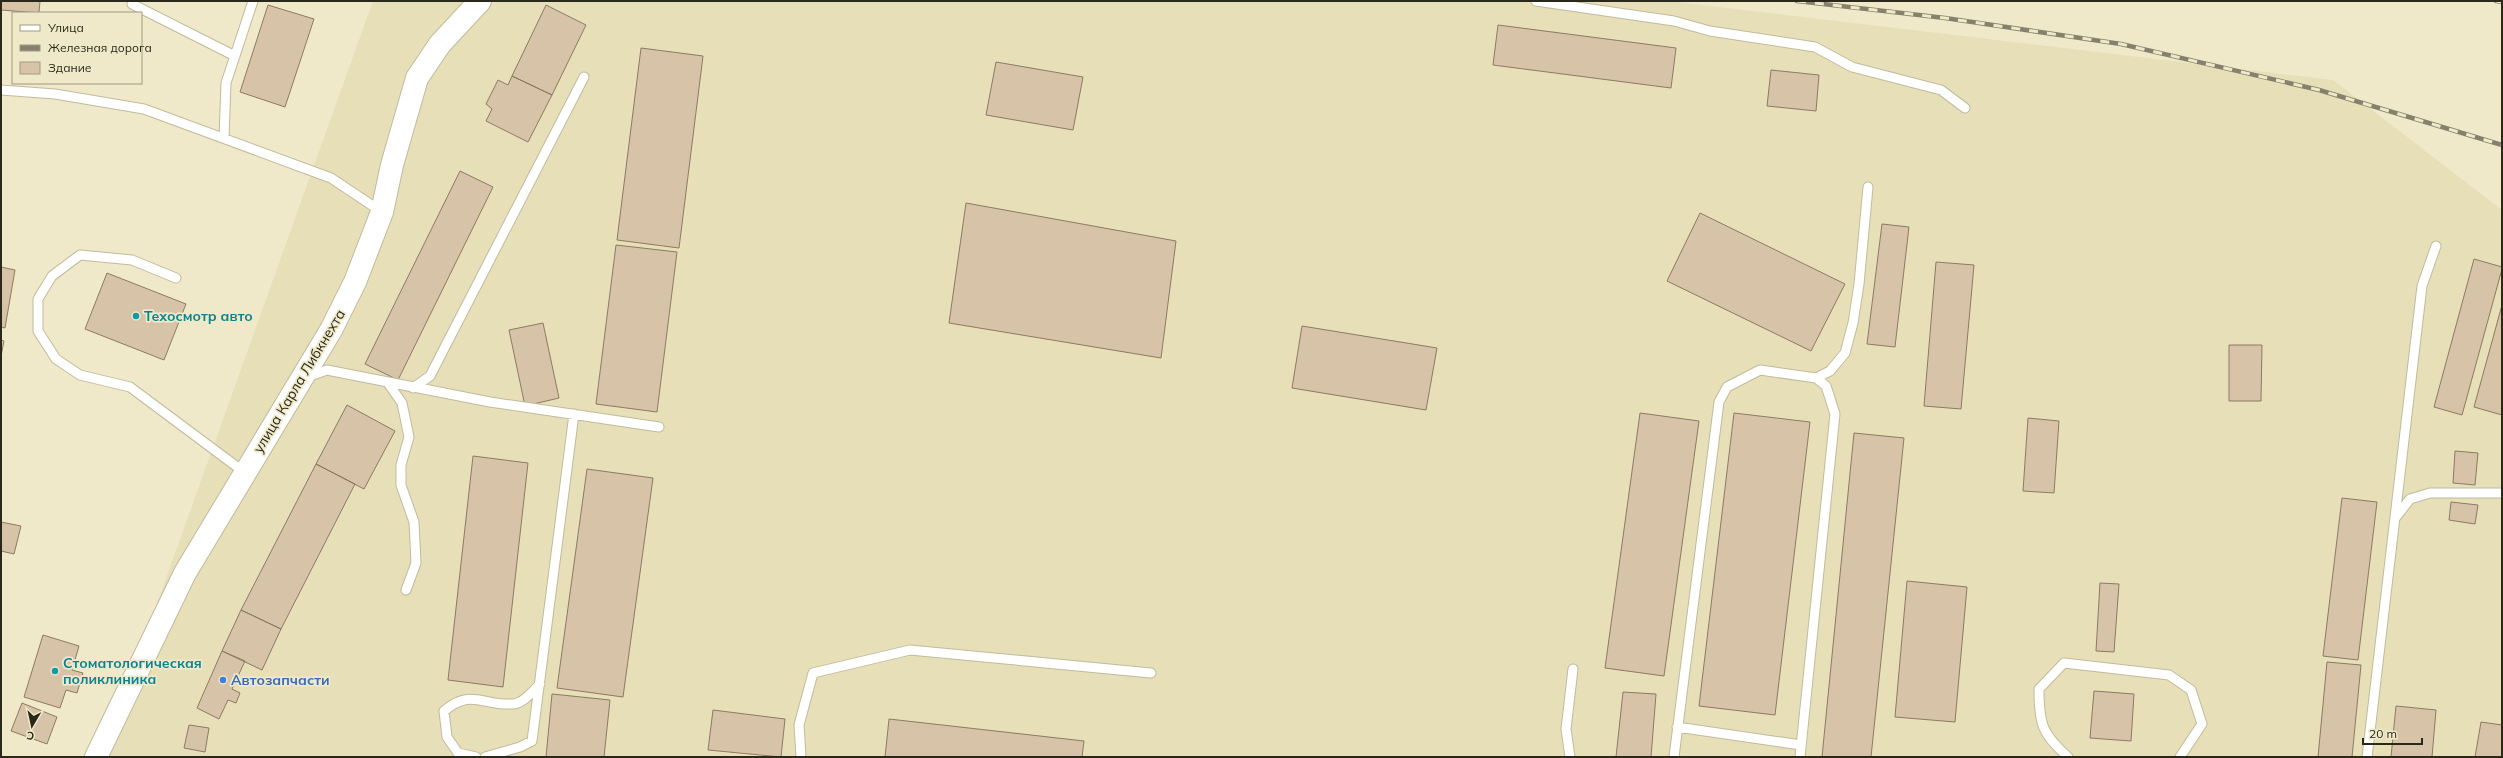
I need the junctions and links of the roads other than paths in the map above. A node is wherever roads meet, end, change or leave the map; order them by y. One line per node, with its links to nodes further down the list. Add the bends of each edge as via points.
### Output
1 (253, 1): 5 (lane)
2 (480, 1): 11 (main road, улица Карла Либкнехта, via 440,44 417,78 392,164)
3 (1536, 1): 8 (lane, via 1674,21 1710,31 1815,47 1852,67 1941,90)
4 (132, 4): 5 (lane)
5 (234, 56): 9 (lane, via 226,84)
6 (584, 77): 17 (lane, via 430,376)
7 (1, 90): 9 (lane, via 55,94 144,110)
8 (1965, 108)
9 (224, 138): 11 (lane, via 331,178)
10 (1868, 187): 15 (lane, via 1860,284 1845,353 1830,371)
11 (382, 212): 14 (main road, улица Карла Либкнехта, via 355,282 331,330)
12 (2436, 246): 22 (lane, via 2422,286)
13 (176, 278): 20 (lane, via 132,260 80,255 52,276 38,299 38,331 56,359 80,375 130,387)
14 (302, 378): 16 (lane, via 327,370); 20 (main road, улица Карла Либкнехта)
15 (1816, 378): 27 (lane, via 1760,370 1727,387 1719,402); 28 (lane, via 1826,386 1836,414)
16 (388, 383): 17 (lane); 23 (lane, via 402,403 408,437 401,465 401,485 414,522 416,563)
17 (413, 388): 18 (lane)
18 (574, 414): 19 (lane); 26 (lane)
19 (659, 427)
20 (244, 472): 29 (main road, улица Карла Либкнехта, via 185,573)
21 (2502, 493): 22 (lane, via 2430,493 2410,499)
22 (2395, 518): 38 (lane)
23 (406, 590)
24 (1573, 669): 33 (lane, via 1566,729)
25 (1151, 673): 32 (lane, via 910,650 858,662 813,673 800,726)
26 (540, 684): 30 (lane, via 528,697 514,704 472,698 455,702 444,711 447,737 458,753); 31 (lane, via 532,741)
27 (1678, 728): 28 (lane); 34 (lane)
28 (1801, 745): 35 (lane)
29 (96, 757)
30 (476, 757)
31 (485, 757)
32 (801, 757)
33 (1570, 757)
34 (1674, 757)
35 (1800, 757)
36 (2068, 757): 37 (lane, via 2046,735 2039,714 2039,689 2064,662 2170,675 2192,690 2202,724)
37 (2180, 757)
38 (2367, 757)

